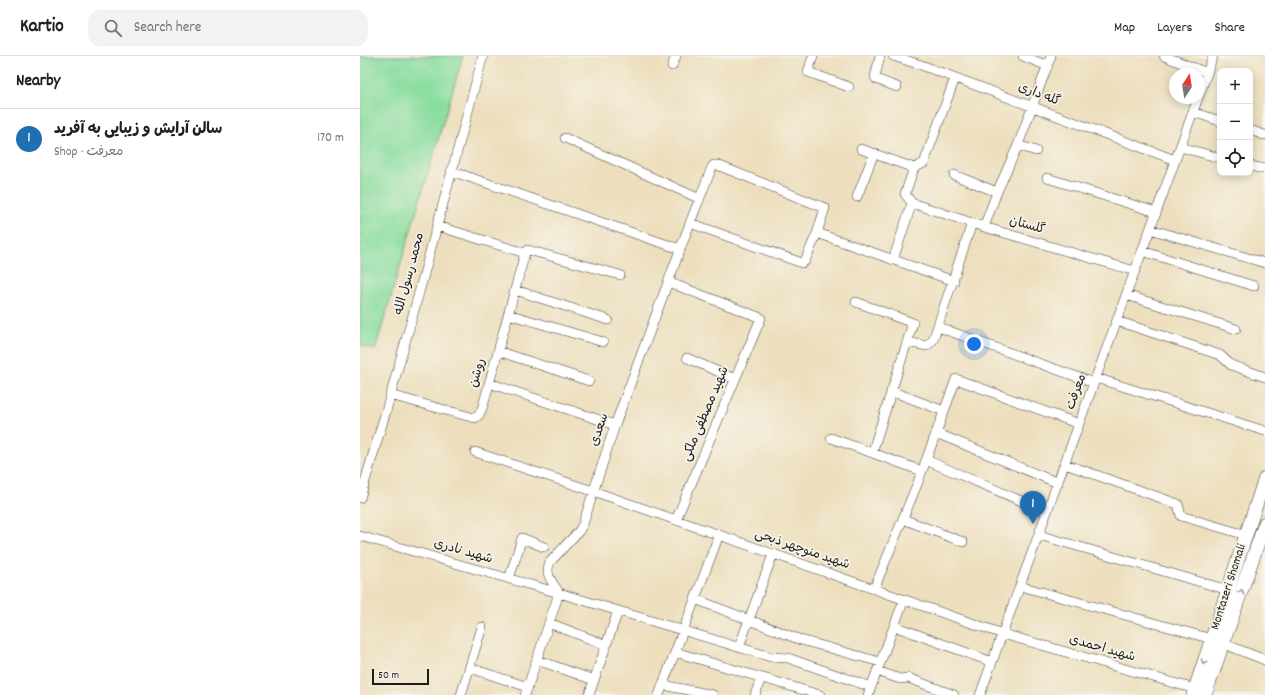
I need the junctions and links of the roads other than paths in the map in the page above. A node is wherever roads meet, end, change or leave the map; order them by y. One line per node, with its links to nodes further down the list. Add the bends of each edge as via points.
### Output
1 (483, 56): 34 (street, محمد رسول الله)
2 (676, 56): 10 (street)
3 (813, 56): 15 (street, via 808,72)
4 (880, 56): 16 (street, via 876,79)
5 (893, 56): 13 (street, گله داری)
6 (1023, 56): 11 (street)
7 (1051, 56): 11 (street)
8 (1164, 56): 12 (street)
9 (1214, 56): 12 (street, معرفت)
10 (672, 66)
11 (1048, 66): 18 (street)
12 (1207, 73): 14 (street, معرفت)
13 (955, 78): 18 (street, گله داری); 32 (street, via 924,163)
14 (1205, 79)
15 (849, 87)
16 (897, 87)
17 (1196, 104): 19 (street, معرفت)
18 (1032, 107): 24 (street); 30 (street, گله داری)
19 (1193, 112): 20 (street); 25 (street, معرفت)
20 (1217, 120)
21 (1253, 131): 22 (street)
22 (1264, 134)
23 (565, 138): 39 (street)
24 (1018, 145): 27 (street); 37 (street)
25 (1180, 147): 29 (street); 30 (street, معرفت)
26 (861, 149): 28 (street)
27 (1036, 151)
28 (874, 153): 32 (street); 38 (street)
29 (1217, 157)
30 (1175, 160): 41 (street, معرفت)
31 (1253, 167): 33 (street)
32 (914, 168): 40 (street, via 905,194)
33 (1265, 169)
34 (451, 172): 44 (street, محمد رسول الله); 48 (street)
35 (954, 175): 37 (street)
36 (1047, 178): 41 (street)
37 (997, 192): 45 (street)
38 (857, 196)
39 (700, 199): 42 (street, سعدی); 47 (street, سعدی, via 714,165 717,165 823,206 825,210)
40 (912, 203): 43 (street, گلستان); 51 (street)
41 (1156, 212): 46 (street, معرفت)
42 (690, 223): 47 (street, via 802,263); 48 (street, سعدی)
43 (972, 223): 45 (street, گلستان); 55 (street)
44 (437, 226): 50 (street); 76 (street, محمد رسول الله)
45 (984, 227): 53 (street, گلستان)
46 (1150, 229): 49 (street, معرفت); 52 (street)
47 (817, 233): 51 (street)
48 (680, 249): 56 (street, سعدی)
49 (1142, 251): 53 (street, معرفت); 57 (street)
50 (527, 252): 54 (street); 58 (street, روشن)
51 (893, 260): 55 (street)
52 (1265, 263)
53 (1135, 271): 59 (street, معرفت)
54 (620, 275)
55 (954, 281): 64 (street)
56 (668, 282): 71 (street, شهید مصطفی ملکی, via 761,318); 79 (street, سعدی)
57 (1254, 286)
58 (515, 290): 61 (street, روشن); 62 (street)
59 (1126, 295): 63 (street, معرفت); 65 (street)
60 (856, 302): 67 (street, via 913,323)
61 (508, 314): 66 (street); 68 (street, روشن)
62 (608, 320)
63 (1117, 321): 70 (street, via 1220,355 1231,365); 72 (street, معرفت)
64 (938, 327): 67 (street, via 933,340 926,346); 72 (street)
65 (1236, 329)
66 (603, 342)
67 (907, 342): 75 (street)
68 (498, 352): 73 (street); 74 (street, روشن)
69 (687, 358): 71 (street)
70 (1265, 377)
71 (735, 380): 94 (street, شهید مصطفی ملکی)
72 (1095, 380): 78 (street, معرفت); 80 (street)
73 (589, 381)
74 (489, 383): 76 (street, روشن, via 483,406 475,418); 79 (street)
75 (891, 391): 77 (street); 84 (street)
76 (390, 395): 91 (street, محمد رسول الله)
77 (944, 412): 78 (street, via 956,379); 81 (street)
78 (1079, 424): 86 (street, معرفت)
79 (615, 425): 90 (street, سعدی)
80 (1265, 431)
81 (936, 433): 85 (street); 89 (street)
82 (831, 438): 84 (street)
83 (475, 452): 90 (street, شهید منوچهر ذبحی)
84 (872, 453): 87 (street)
85 (926, 460): 87 (street); 92 (street)
86 (1065, 464): 89 (street, معرفت); 98 (street, via 1178,504 1182,516)
87 (922, 471): 93 (street)
88 (1265, 478): 98 (main road, Montazeri Shomali)
89 (1058, 483): 92 (street, معرفت)
90 (593, 491): 94 (street, شهید منوچهر ذبحی); 107 (street, سعدی, via 579,531 547,568)
91 (360, 498)
92 (1047, 512): 97 (street, معرفت)
93 (903, 519): 100 (street); 105 (street)
94 (676, 520): 96 (street, شهید منوچهر ذبحی)
95 (1265, 523): 117 (main road, Montazeri Shomali, one-way to 95)
96 (719, 535): 102 (street, شهید منوچهر ذبحی); 108 (street)
97 (1039, 535): 104 (street, معرفت); 106 (street)
98 (1246, 535): 106 (main road, Montazeri Shomali)
99 (360, 536): 103 (street, شهید نادری)
100 (963, 542)
101 (544, 547): 103 (street, via 522,538)
102 (773, 554): 105 (street, شهید منوچهر ذبحی); 111 (street)
103 (509, 579): 107 (street, شهید نادری)
104 (1020, 586): 116 (street, معرفت); 117 (street)
105 (874, 589): 109 (street, شهید منوچهر ذبحی)
106 (1228, 590): 117 (main road, Montazeri Shomali)
107 (559, 593): 110 (street, شهید نادری); 112 (street)
108 (695, 599): 111 (street); 115 (street)
109 (904, 600): 113 (street); 116 (street, شهید منوچهر ذبحی)
110 (618, 611): 115 (street, شهید نادری); 118 (street)
111 (748, 620): 119 (street); 124 (street)
112 (550, 623): 118 (street); 121 (street)
113 (894, 626): 123 (street); 124 (street)
114 (482, 627): 125 (street)
115 (684, 630): 119 (street, شهید نادری); 120 (street)
116 (1003, 634): 123 (street, معرفت); 131 (street, شهید احمدی)
117 (1217, 641): 122 (street); 131 (main road, Montazeri Shomali)
118 (606, 645): 127 (street)
119 (739, 647): 130 (street, شهید نادری, via 772,657 788,658)
120 (675, 652): 126 (street); 128 (street)
121 (537, 660): 127 (street); 129 (street)
122 (1265, 660)
123 (992, 662): 139 (street, معرفت)
124 (879, 666): 130 (street); 138 (street, via 900,679 908,678)
125 (470, 668): 129 (street); 132 (street)
126 (761, 678): 136 (street); 137 (street)
127 (594, 680): 133 (street)
128 (663, 685): 134 (street); 135 (street)
129 (527, 691)
130 (870, 691)
131 (1198, 693)
132 (461, 695)
133 (589, 695)
134 (659, 695)
135 (713, 695)
136 (755, 695)
137 (820, 695)
138 (954, 695)
139 (980, 695)

